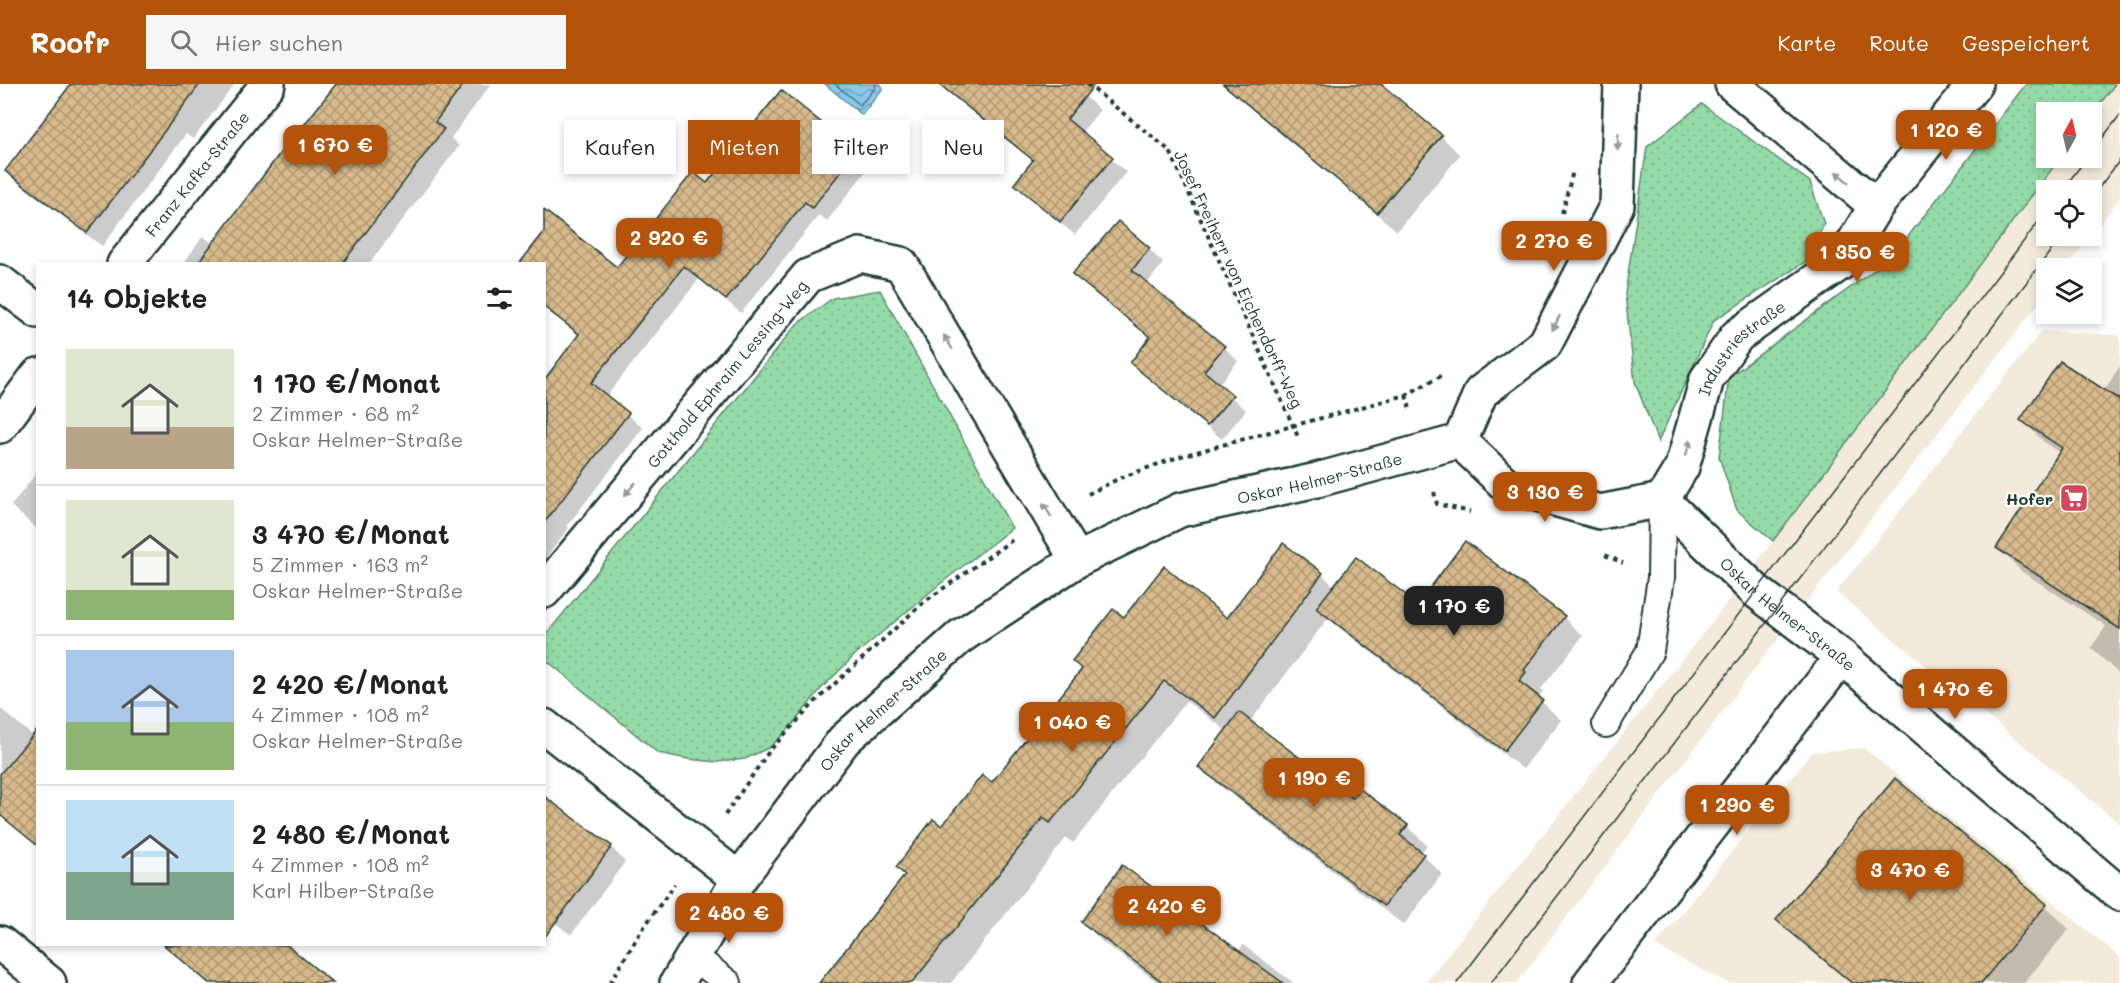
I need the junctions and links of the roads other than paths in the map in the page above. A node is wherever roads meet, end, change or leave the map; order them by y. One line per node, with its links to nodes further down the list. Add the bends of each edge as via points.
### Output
1 (268, 84): 6 (street, Franz Kafka-Straße)
2 (1621, 84): 11 (street, one-way to 11, via 1617,205 1545,344 1481,392)
3 (1732, 84): 5 (street, one-way to 3)
4 (1975, 84): 5 (street, Industriestraße)
5 (1876, 206): 12 (street, Industriestraße, one-way to 5, via 1683,467 1707,379 1737,336 1842,262)
6 (126, 262)
7 (0, 282): 8 (street)
8 (36, 309)
9 (36, 378): 10 (street)
10 (0, 426)
11 (1460, 441): 12 (street, via 1506,486 1600,512); 13 (street, Oskar Helmer-Straße, via 1317,480 1180,510)
12 (1662, 500): 15 (street, Oskar Helmer-Straße, via 1756,591); 16 (lane, via 1661,578 1650,651)
13 (1077, 560): 14 (street, Gotthold Ephraim Lessing-Weg, one-way to 14, via 901,264 860,255 808,276); 18 (street, Oskar Helmer-Straße, via 961,636 844,740)
14 (546, 589)
15 (1842, 657): 19 (street, Oskar Helmer-Straße); 25 (street)
16 (1606, 724)
17 (546, 728): 18 (street)
18 (739, 879): 21 (street, Oskar Helmer-Straße)
19 (2120, 894)
20 (0, 943): 22 (street)
21 (692, 955): 23 (street, Oskar Helmer-Straße); 24 (lane)
22 (49, 983)
23 (676, 983)
24 (728, 983)
25 (1590, 983)

